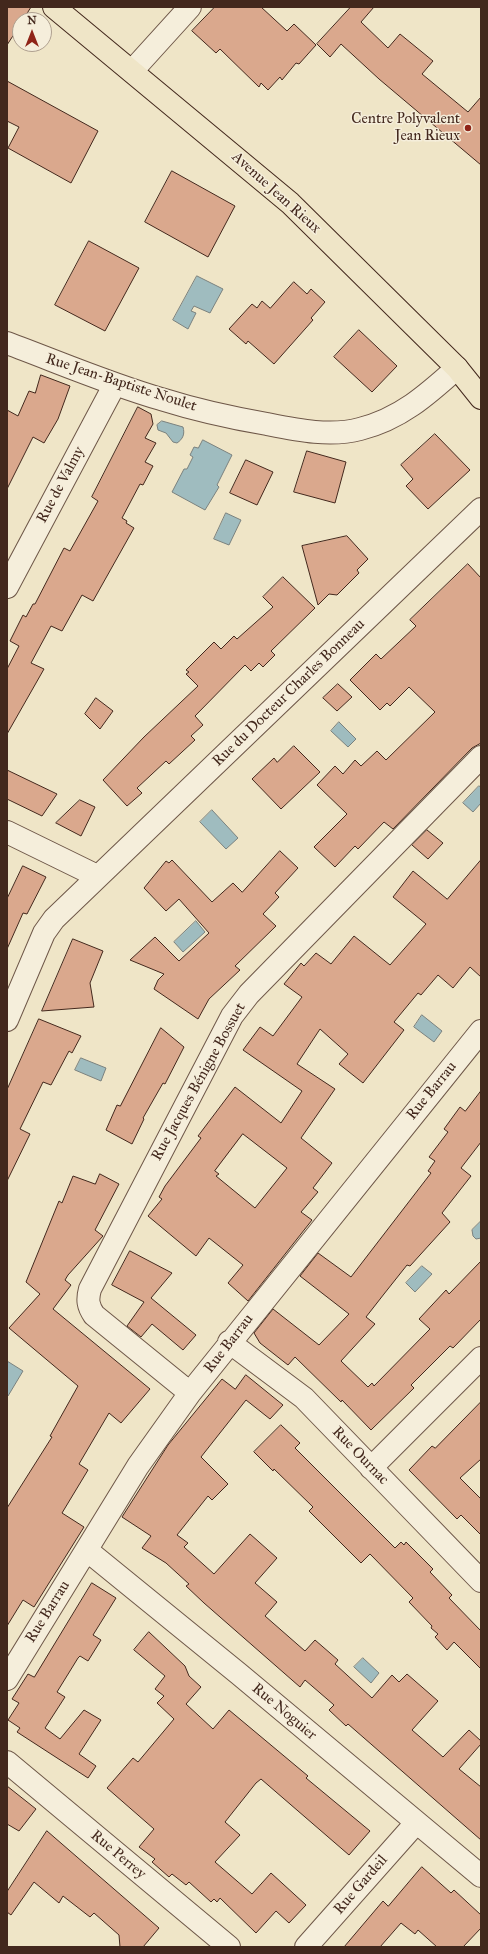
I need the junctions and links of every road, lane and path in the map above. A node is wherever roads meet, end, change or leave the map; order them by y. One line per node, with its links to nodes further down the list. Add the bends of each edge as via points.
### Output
1 (54, 7): 3 (main road, Avenue Jean Rieux)
2 (190, 7): 3 (street)
3 (132, 71): 5 (main road, Avenue Jean Rieux, via 290,203)
4 (7, 344): 6 (street, Rue Jean-Baptiste Noulet)
5 (456, 368): 6 (street, Rue Jean-Baptiste Noulet, via 415,405 381,422 342,432 292,429 236,418); 7 (main road, Avenue Jean Rieux)
6 (115, 384): 9 (street, Rue de Valmy)
7 (481, 398)
8 (481, 509): 12 (street, Rue du Docteur Charles Bonneau)
9 (7, 587)
10 (481, 757): 17 (street, Rue Jacques Bénigne Bossuet, via 249,994 232,1016 90,1289 87,1299 94,1315)
11 (7, 832): 12 (street)
12 (97, 876): 13 (street, Rue du Docteur Charles Bonneau, via 54,919 44,933)
13 (7, 1020)
14 (481, 1031): 15 (street, Rue Barrau)
15 (229, 1342): 17 (street, Rue Barrau); 18 (street, Rue Ournac, via 304,1398)
16 (481, 1358): 18 (street)
17 (190, 1393): 19 (street, Rue Barrau, via 138,1466)
18 (370, 1468): 20 (street, Rue Ournac)
19 (86, 1551): 21 (street, Rue Barrau); 23 (street, Rue Noguier, via 239,1674)
20 (481, 1581)
21 (7, 1679)
22 (7, 1762): 25 (street, Rue Perrey)
23 (416, 1823): 24 (street, Rue Noguier); 26 (street, Rue Gardeil)
24 (481, 1876)
25 (228, 1947)
26 (306, 1947)

